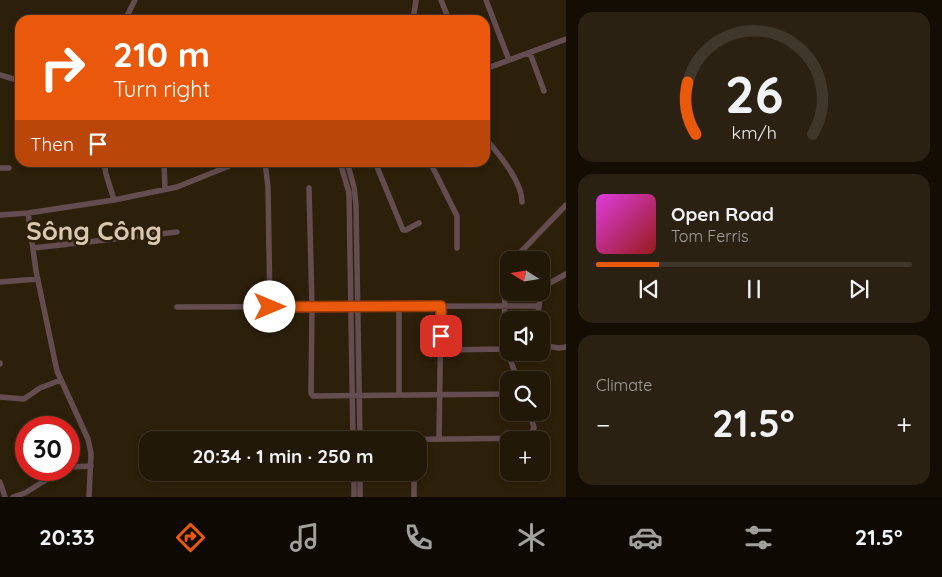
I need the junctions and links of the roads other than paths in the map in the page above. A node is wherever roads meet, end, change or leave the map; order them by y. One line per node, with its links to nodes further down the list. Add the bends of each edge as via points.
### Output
1 (135, 0): 5 (street)
2 (416, 0): 6 (street)
3 (441, 0): 7 (street)
4 (486, 0): 10 (street)
5 (128, 15)
6 (414, 15)
7 (447, 15)
8 (566, 39): 9 (street)
9 (530, 53): 10 (street); 14 (street)
10 (510, 60): 11 (street)
11 (490, 66)
12 (0, 75): 13 (street)
13 (15, 80)
14 (544, 91)
15 (490, 145): 29 (street, via 521,192)
16 (105, 167): 28 (street)
17 (164, 167): 27 (street)
18 (227, 167): 27 (street)
19 (266, 167): 49 (street)
20 (341, 167): 38 (street, via 349,193)
21 (347, 167): 38 (street, via 355,194)
22 (377, 167): 33 (street, via 403,230)
23 (432, 167): 36 (street, via 457,216)
24 (0, 168): 25 (street)
25 (9, 168)
26 (309, 188): 50 (street)
27 (165, 190): 28 (street)
28 (114, 200): 31 (street)
29 (522, 202)
30 (566, 205): 37 (street)
31 (28, 213): 32 (street); 35 (street)
32 (0, 215)
33 (419, 223)
34 (177, 232): 35 (street)
35 (33, 248): 40 (street)
36 (457, 248)
37 (522, 251)
38 (354, 267): 51 (street)
39 (566, 274): 42 (street)
40 (38, 279): 41 (street); 59 (street)
41 (0, 282)
42 (550, 283)
43 (505, 301): 46 (street)
44 (540, 301): 47 (street)
45 (441, 306): 46 (street); 52 (street); 58 (street)
46 (505, 306): 47 (street); 53 (street)
47 (539, 306): 54 (street)
48 (177, 307): 49 (street)
49 (270, 307): 50 (street)
50 (312, 307): 51 (street); 63 (street, via 311,393 316,397)
51 (355, 307): 52 (street); 63 (street)
52 (399, 307): 62 (street)
53 (505, 311)
54 (538, 311)
55 (550, 346): 56 (street)
56 (566, 347)
57 (500, 349): 58 (street)
58 (440, 350): 60 (street)
59 (61, 380): 64 (street, via 40,388 24,400); 71 (street, via 88,439)
60 (440, 394): 61 (street); 62 (street); 68 (street)
61 (500, 394)
62 (399, 395): 63 (street)
63 (356, 396): 66 (street); 67 (street)
64 (0, 397)
65 (532, 421): 68 (street, via 534,428 526,438)
66 (354, 431)
67 (359, 431)
68 (440, 439): 69 (street)
69 (427, 440)
70 (80, 466): 71 (street)
71 (91, 466): 79 (street)
72 (44, 481): 78 (street)
73 (354, 481): 80 (street)
74 (360, 481): 81 (street)
75 (414, 481): 82 (street)
76 (0, 482): 77 (street)
77 (5, 497)
78 (13, 497)
79 (89, 497)
80 (354, 497)
81 (360, 497)
82 (414, 497)

